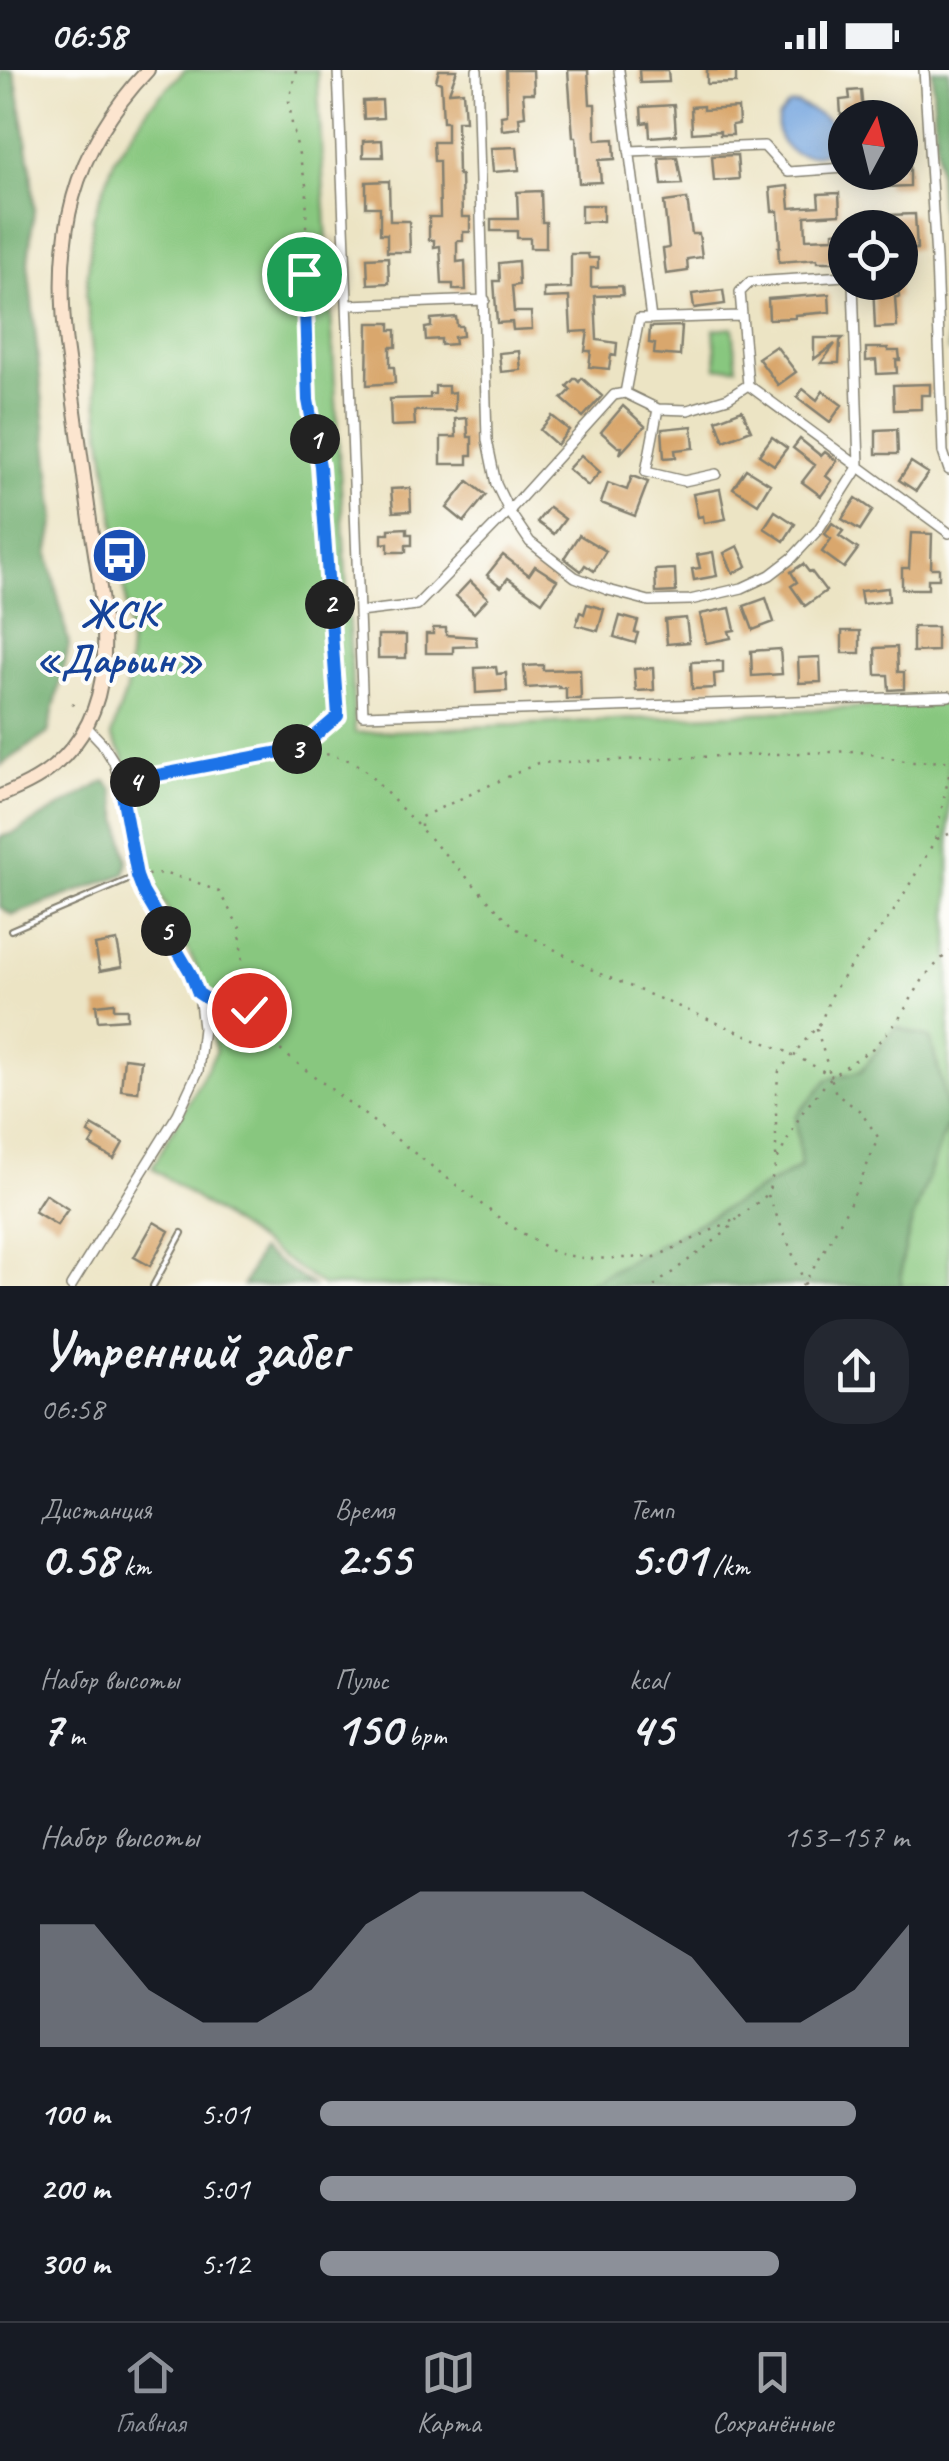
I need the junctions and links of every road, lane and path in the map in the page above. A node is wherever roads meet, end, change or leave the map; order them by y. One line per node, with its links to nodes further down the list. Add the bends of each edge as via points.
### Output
1 (148, 70): 27 (street, via 91,150 64,236 62,315 105,646 104,674)
2 (296, 70): 28 (path, via 289,101 308,189 308,400 320,466 338,716)
3 (338, 70): 12 (street)
4 (477, 70): 10 (street)
5 (619, 70): 7 (street)
6 (924, 70): 19 (street)
7 (629, 151): 8 (street, via 764,146 788,172); 14 (street)
8 (828, 169)
9 (828, 277): 13 (street, via 750,282 740,292)
10 (485, 300): 12 (street); 21 (street, via 487,440)
11 (854, 300): 18 (street)
12 (349, 305): 23 (street)
13 (740, 316): 14 (street); 15 (street)
14 (651, 319): 16 (street, via 639,319)
15 (748, 384): 17 (street, via 688,410); 18 (street)
16 (625, 393): 17 (street); 21 (street, via 614,395)
17 (658, 409): 20 (street, via 646,472 684,481)
18 (859, 466): 21 (street, via 792,558 742,588 690,600 649,601 575,577 530,542); 22 (street)
19 (949, 470)
20 (716, 474)
21 (509, 511): 23 (street, via 417,605)
22 (949, 533)
23 (359, 612): 24 (street, via 364,715)
24 (949, 696)
25 (72, 704): 26 (path)
26 (79, 708)
27 (86, 726): 31 (street, via 114,762); 32 (street, via 54,766)
28 (301, 748): 31 (path, via 147,777); 33 (path, via 363,768)
29 (949, 761): 33 (path, via 910,762 856,751 538,762 421,817)
30 (949, 775): 35 (path)
31 (121, 789): 36 (street)
32 (0, 796)
33 (420, 828): 42 (path, via 515,928 598,973)
34 (949, 834): 35 (path)
35 (936, 840): 41 (path)
36 (137, 876): 37 (lane); 39 (street); 40 (path, via 160,873 219,892 240,928)
37 (11, 930)
38 (949, 951): 43 (path, via 873,1048)
39 (198, 993): 40 (path, via 216,1005); 49 (street, via 202,1050 190,1090)
40 (249, 1010): 46 (path, via 276,1047 506,1223 556,1253 655,1257)
41 (816, 1024): 42 (path); 43 (path)
42 (792, 1054): 43 (path); 44 (path, via 779,1071)
43 (832, 1076): 44 (path, via 801,1114); 48 (path, via 836,1094 878,1137)
44 (776, 1162): 45 (path)
45 (768, 1194): 46 (path); 48 (path)
46 (738, 1218): 51 (path)
47 (182, 1233): 50 (lane)
48 (804, 1285)
49 (71, 1286)
50 (153, 1286)
51 (654, 1286)

